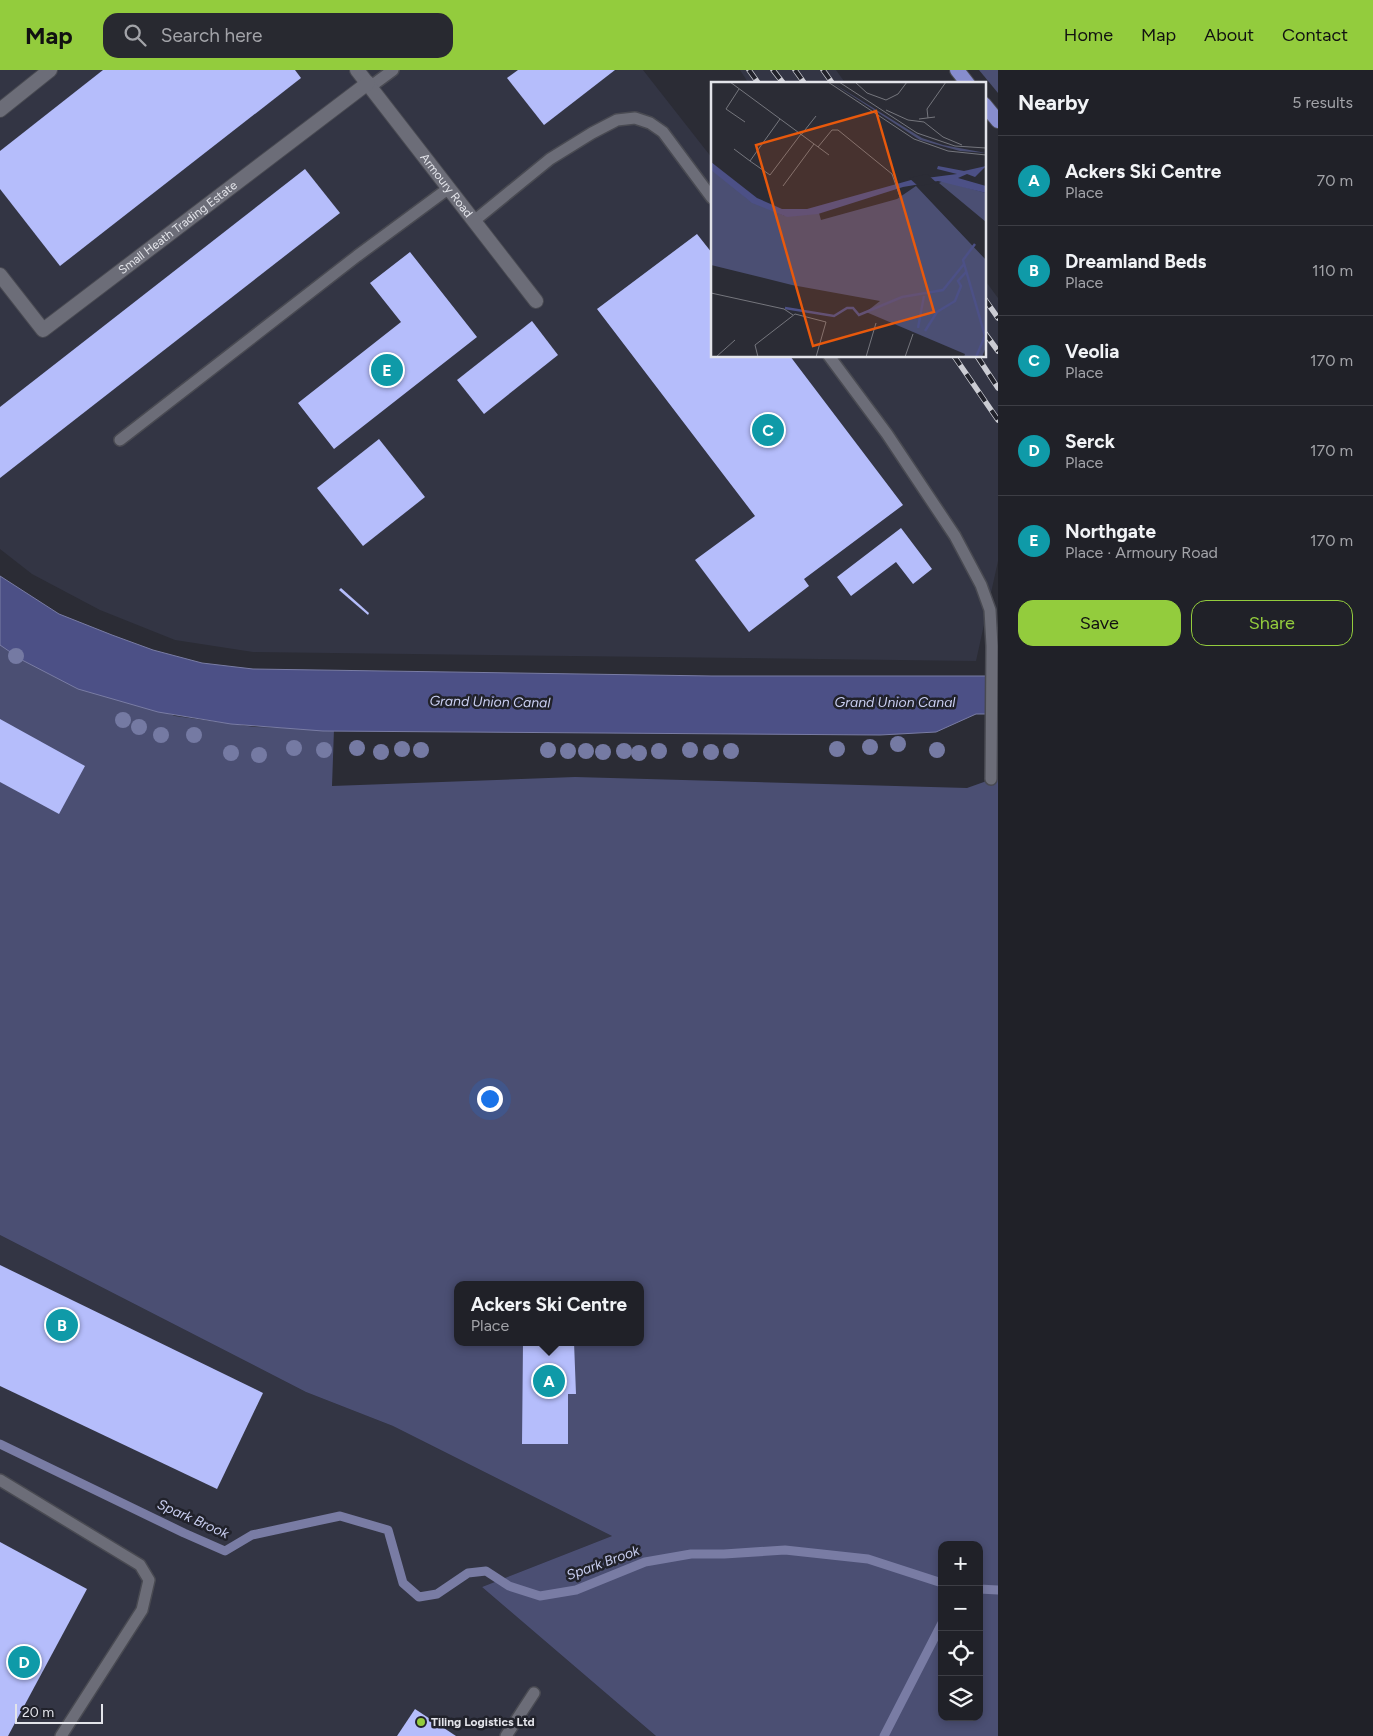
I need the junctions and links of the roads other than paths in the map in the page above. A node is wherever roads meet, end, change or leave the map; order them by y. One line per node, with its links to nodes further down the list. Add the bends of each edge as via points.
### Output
1 (50, 70): 8 (street)
2 (357, 70): 6 (street, Armoury Road)
3 (393, 70): 6 (lane)
4 (957, 70): 5 (highway)
5 (966, 82)
6 (369, 85): 10 (street, Armoury Road); 13 (street, Small Heath Trading Estate, via 44,330)
7 (986, 106): 9 (highway)
8 (0, 110)
9 (998, 121)
10 (449, 188): 12 (street, Armoury Road); 16 (lane)
11 (711, 197): 12 (lane, via 663,132 635,118 617,120 550,159)
12 (474, 221): 14 (street, Armoury Road)
13 (0, 275)
14 (536, 301)
15 (830, 358): 17 (lane, via 887,434 954,536 982,585)
16 (120, 440)
17 (994, 615): 18 (lane)
18 (991, 779)
19 (0, 1480): 21 (lane, via 140,1565 149,1580 142,1610)
20 (534, 1693): 22 (lane)
21 (61, 1736)
22 (506, 1736)

